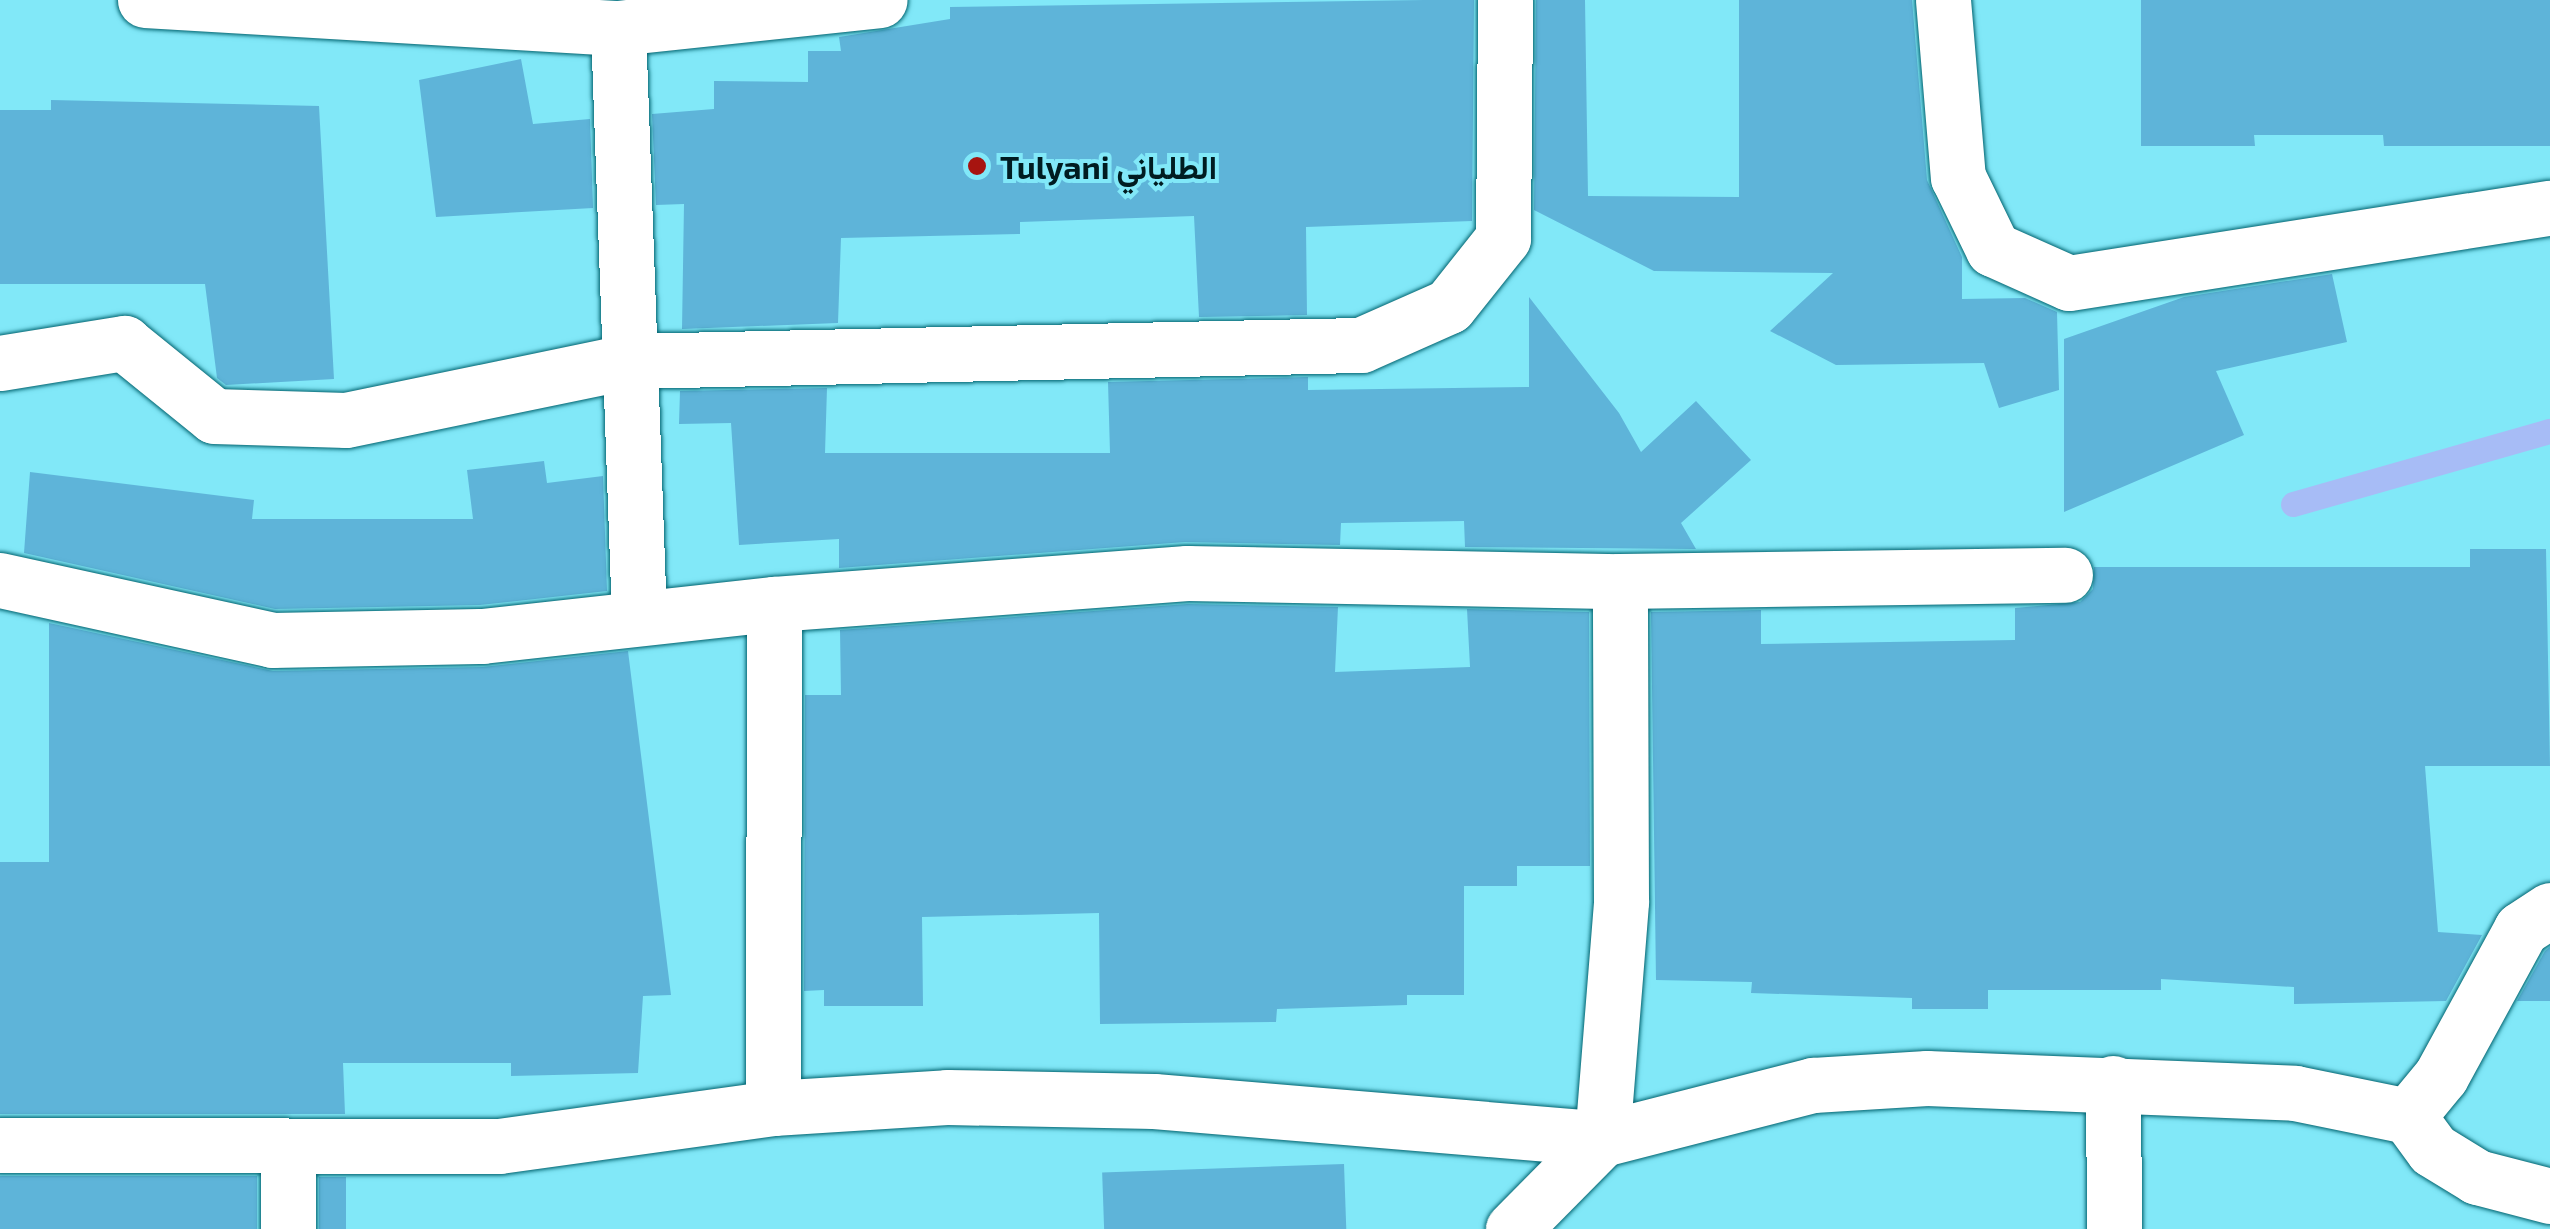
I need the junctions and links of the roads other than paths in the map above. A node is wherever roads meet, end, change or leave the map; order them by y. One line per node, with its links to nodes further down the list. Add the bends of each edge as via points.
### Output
1 (144, 0): 5 (street)
2 (880, 0): 5 (street)
3 (1505, 0): 7 (street, via 1504,238 1449,306 1362,345)
4 (1943, 0): 6 (street, via 1958,177 1994,249 2069,283)
5 (618, 28): 7 (street)
6 (2550, 208)
7 (630, 361): 8 (street, via 346,420 214,416 124,344); 13 (street)
8 (0, 363)
9 (2065, 575): 11 (street)
10 (0, 580): 13 (street, via 272,640 482,636)
11 (1620, 581): 12 (street, via 1187,572); 18 (street, via 1621,901)
12 (774, 604): 13 (street); 16 (street)
13 (639, 618)
14 (2550, 910): 17 (street, via 2521,930 2442,1076)
15 (2112, 1083): 17 (street, via 2295,1093); 18 (street, via 1927,1078 1814,1084); 24 (street)
16 (773, 1108): 18 (street, via 947,1097 1154,1101); 20 (street, via 499,1146)
17 (2408, 1116): 21 (street, via 2433,1150 2476,1176)
18 (1602, 1140): 23 (street)
19 (0, 1145): 20 (street)
20 (288, 1146): 22 (street)
21 (2550, 1196)
22 (288, 1229)
23 (1513, 1229)
24 (2114, 1229)

